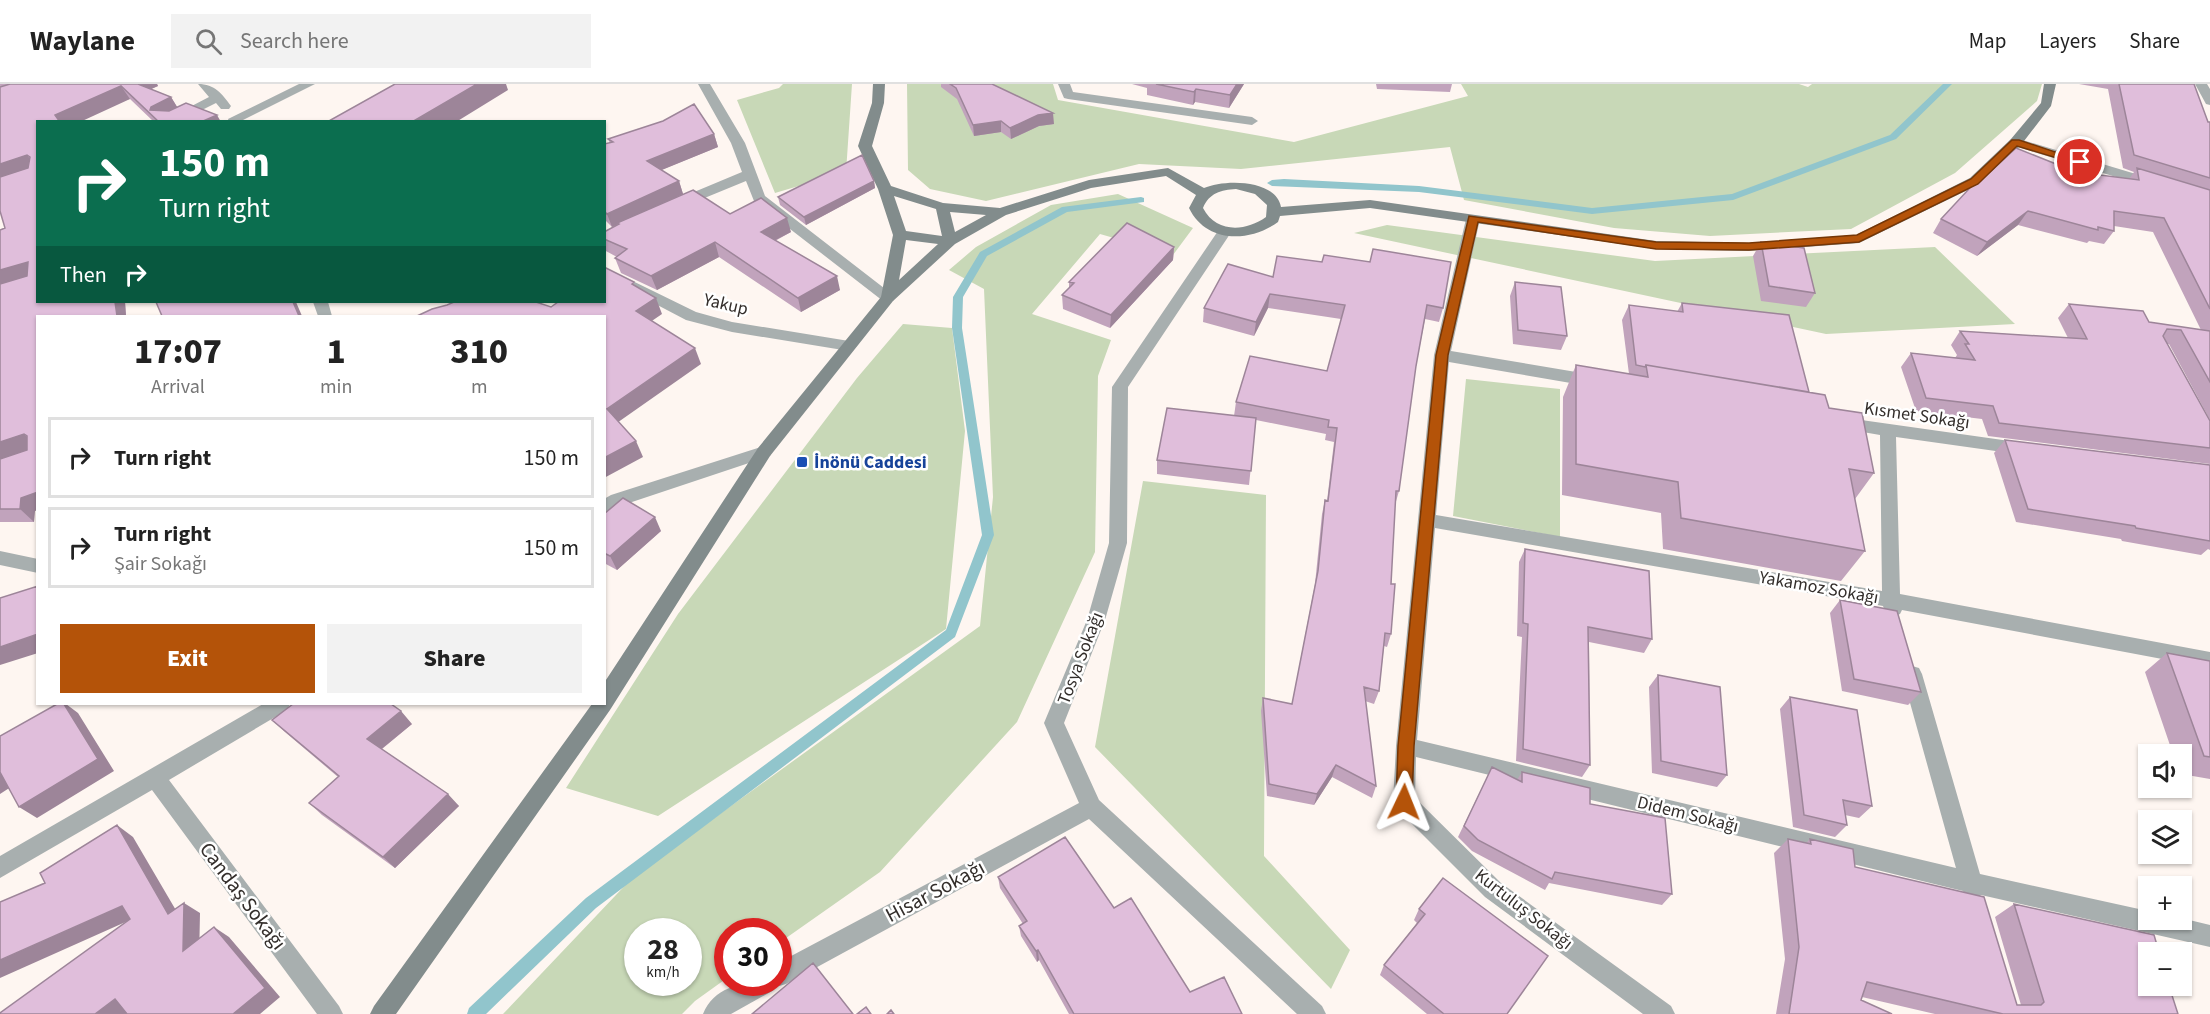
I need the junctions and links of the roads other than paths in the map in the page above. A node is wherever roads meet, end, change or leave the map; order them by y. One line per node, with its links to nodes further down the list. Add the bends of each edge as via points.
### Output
1 (204, 84): 8 (street)
2 (309, 84): 11 (street)
3 (705, 84): 14 (street, via 708,101 738,143)
4 (879, 84): 16 (street, via 878,103 865,146)
5 (1064, 84): 12 (street, via 1068,95)
6 (2050, 84): 13 (street, via 2047,103)
7 (2201, 84): 9 (street)
8 (219, 97): 10 (street); 11 (street)
9 (2210, 101)
10 (171, 120)
11 (236, 120)
12 (1252, 121)
13 (2016, 142): 15 (street); 22 (street, via 1975,182 1859,238 1749,247 1656,245)
14 (750, 174): 18 (street); 27 (street, via 759,198)
15 (2164, 187)
16 (885, 189): 19 (street); 24 (street)
17 (1204, 194): 20 (street, via 1168,172 1089,184); 21 (street, via 1224,186 1249,187 1268,197); 23 (street, via 1198,200 1198,215 1204,222)
18 (671, 207)
19 (942, 207): 20 (street); 25 (street)
20 (1001, 212): 25 (street)
21 (1275, 212): 22 (street, via 1370,204); 23 (street, via 1273,219 1259,229)
22 (1473, 219): 29 (street, Kurtuluş Sokağı)
23 (1226, 231): 48 (street, Tosya Sokağı, via 1120,387 1118,543 1096,620 1054,723)
24 (900, 235): 25 (street); 27 (street)
25 (950, 241): 27 (street)
26 (606, 272): 28 (street, Yakup, via 691,316 732,327)
27 (888, 298): 28 (street)
28 (849, 346): 34 (street)
29 (1442, 355): 30 (street); 36 (street, Kurtuluş Sokağı)
30 (1611, 384)
31 (1819, 420): 32 (street, Kısmet Sokağı)
32 (1888, 432): 33 (street, Kısmet Sokağı); 39 (street)
33 (2038, 450)
34 (764, 452): 35 (street); 43 (street)
35 (609, 504)
36 (1426, 520): 39 (street, Yakamoz Sokağı); 46 (street, Kurtuluş Sokağı)
37 (0, 558): 38 (street)
38 (36, 567)
39 (1891, 600): 40 (street); 42 (street, Yakamoz Sokağı)
40 (1897, 622)
41 (1906, 656): 50 (street)
42 (2210, 660)
43 (606, 699)
44 (278, 705): 47 (street)
45 (602, 705): 56 (street)
46 (1406, 746): 50 (street, Didem Sokağı); 59 (street, Kurtuluş Sokağı, via 1404,802 1493,890)
47 (155, 777): 49 (street); 55 (street, Candaş Sokağı)
48 (1091, 807): 53 (street, Hisar Sokağı); 58 (street, Tosya Sokağı)
49 (0, 868)
50 (1970, 882): 51 (street); 52 (street, Didem Sokağı)
51 (1977, 904)
52 (2210, 936)
53 (792, 968)
54 (740, 996): 57 (street)
55 (331, 1014)
56 (382, 1014)
57 (715, 1014)
58 (1314, 1014)
59 (1663, 1014)

